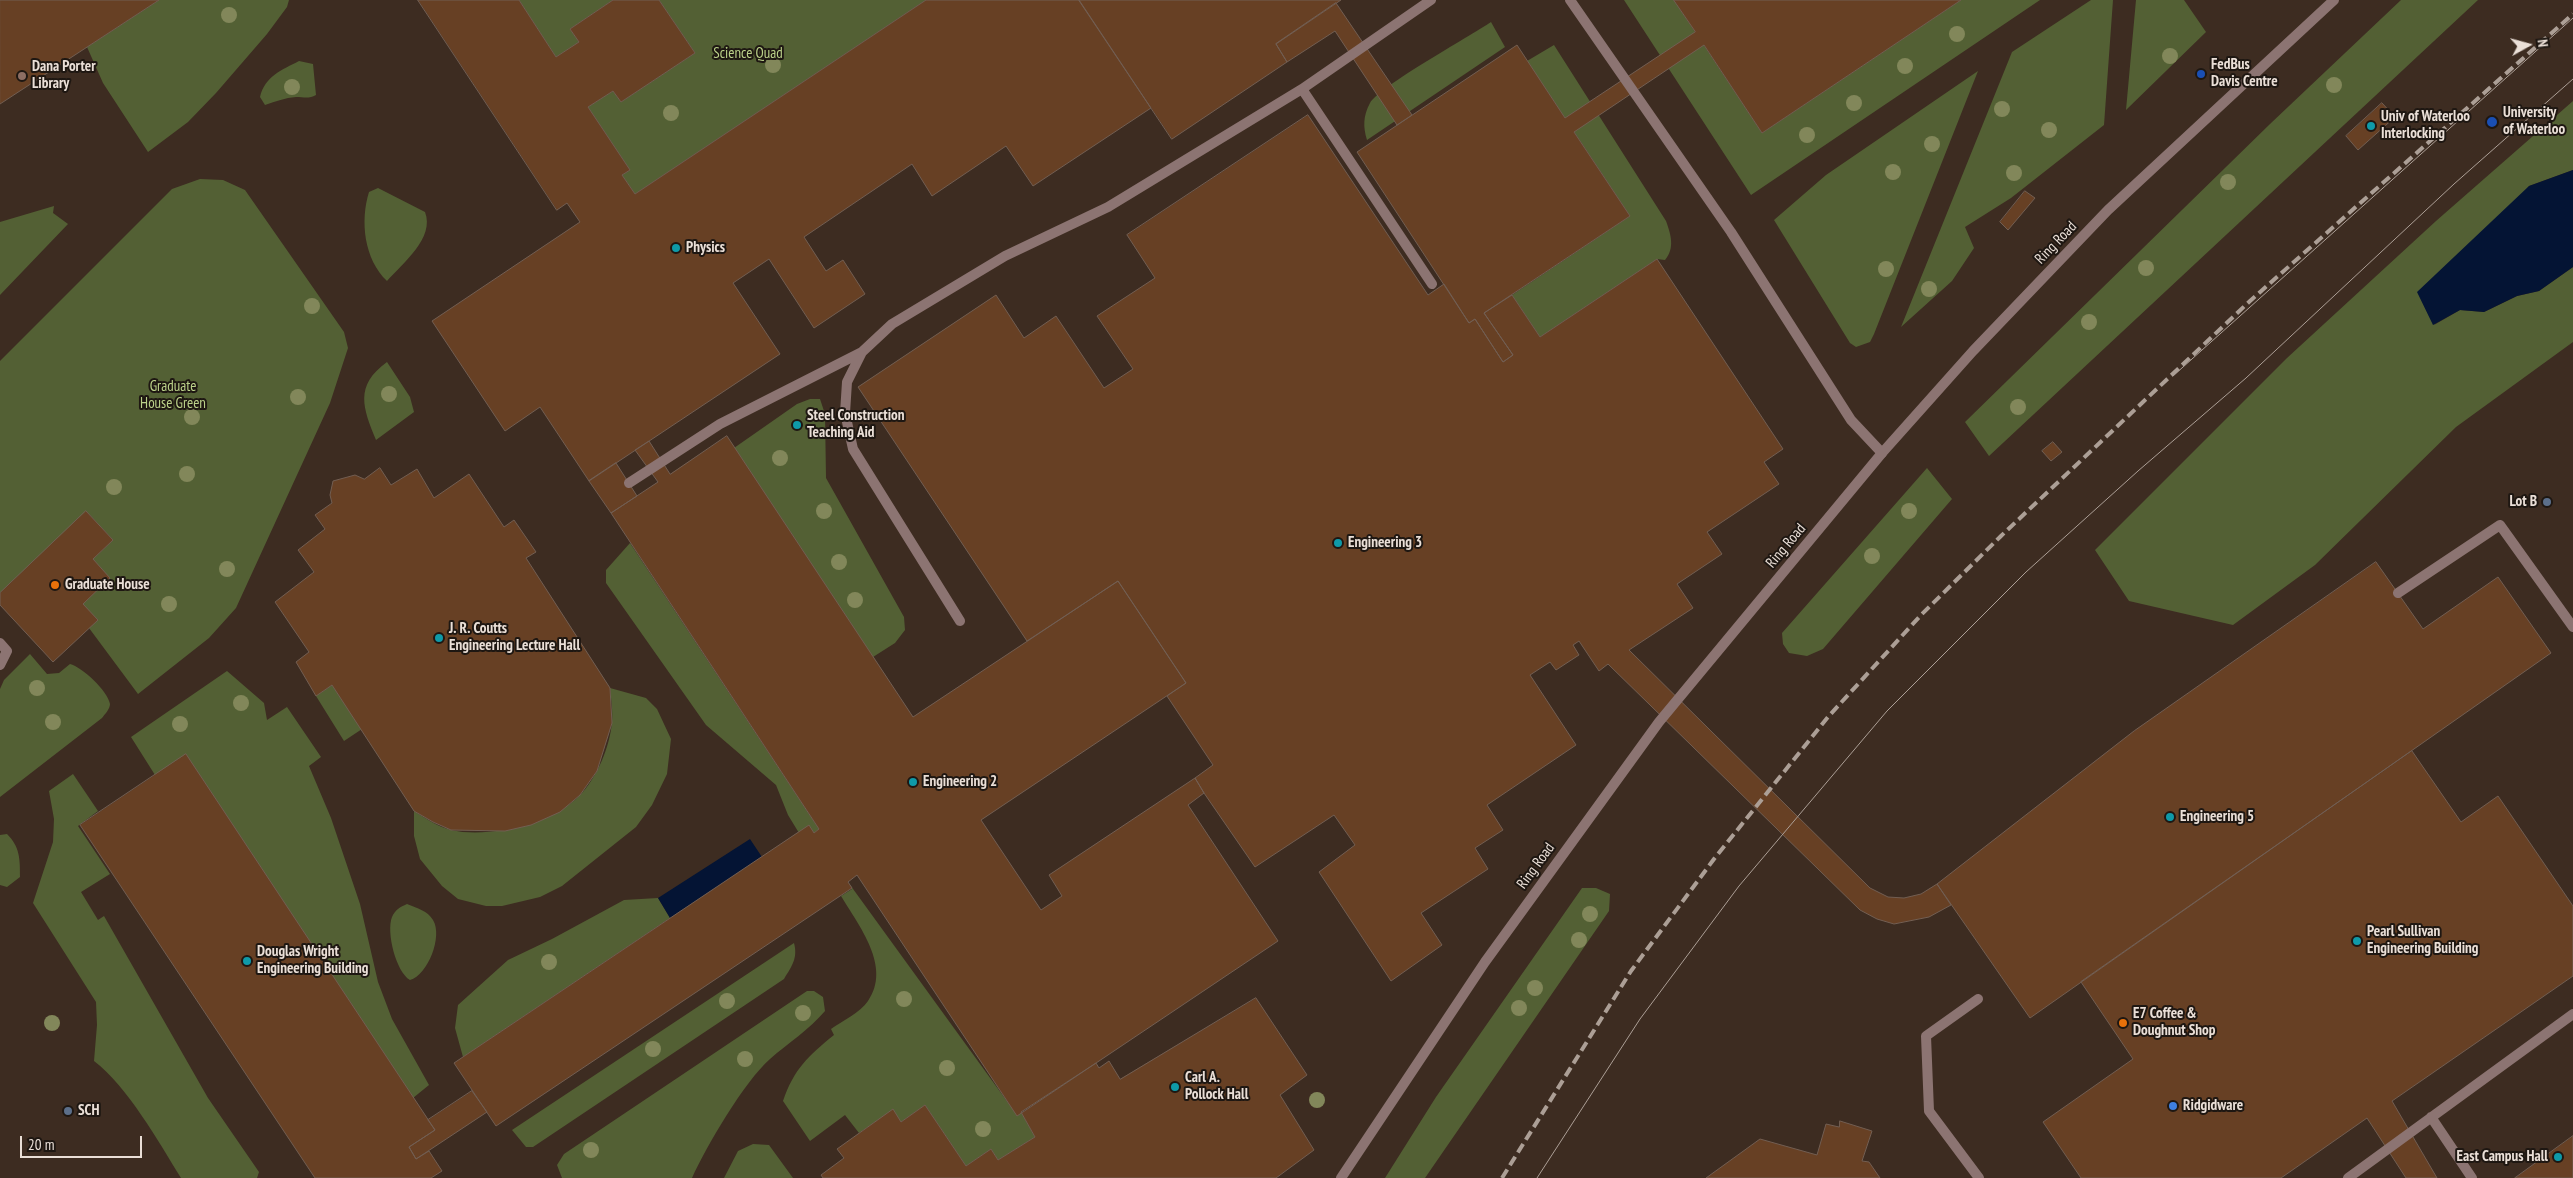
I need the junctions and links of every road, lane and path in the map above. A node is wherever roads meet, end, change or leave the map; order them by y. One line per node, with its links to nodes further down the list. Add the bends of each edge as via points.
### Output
1 (1430, 0): 4 (street)
2 (1570, 0): 7 (street, via 1731,232 1851,420)
3 (2334, 0): 7 (street, Ring Road, via 2108,210)
4 (1302, 89): 5 (street); 6 (street, via 1108,207 1005,256 892,324)
5 (1432, 284)
6 (862, 352): 8 (street, via 720,424); 10 (street, via 847,382 844,397 853,449)
7 (1882, 453): 17 (street, Ring Road, via 1659,722 1485,962)
8 (629, 483)
9 (2398, 593): 11 (street, via 2500,525)
10 (960, 621)
11 (2573, 627)
12 (0, 643): 13 (street, via 7,651)
13 (0, 665)
14 (1978, 1000): 18 (street, via 1926,1036 1929,1111)
15 (2573, 1014): 16 (street)
16 (2431, 1117): 19 (street); 20 (street)
17 (1340, 1178)
18 (1979, 1178)
19 (2348, 1178)
20 (2472, 1178)

